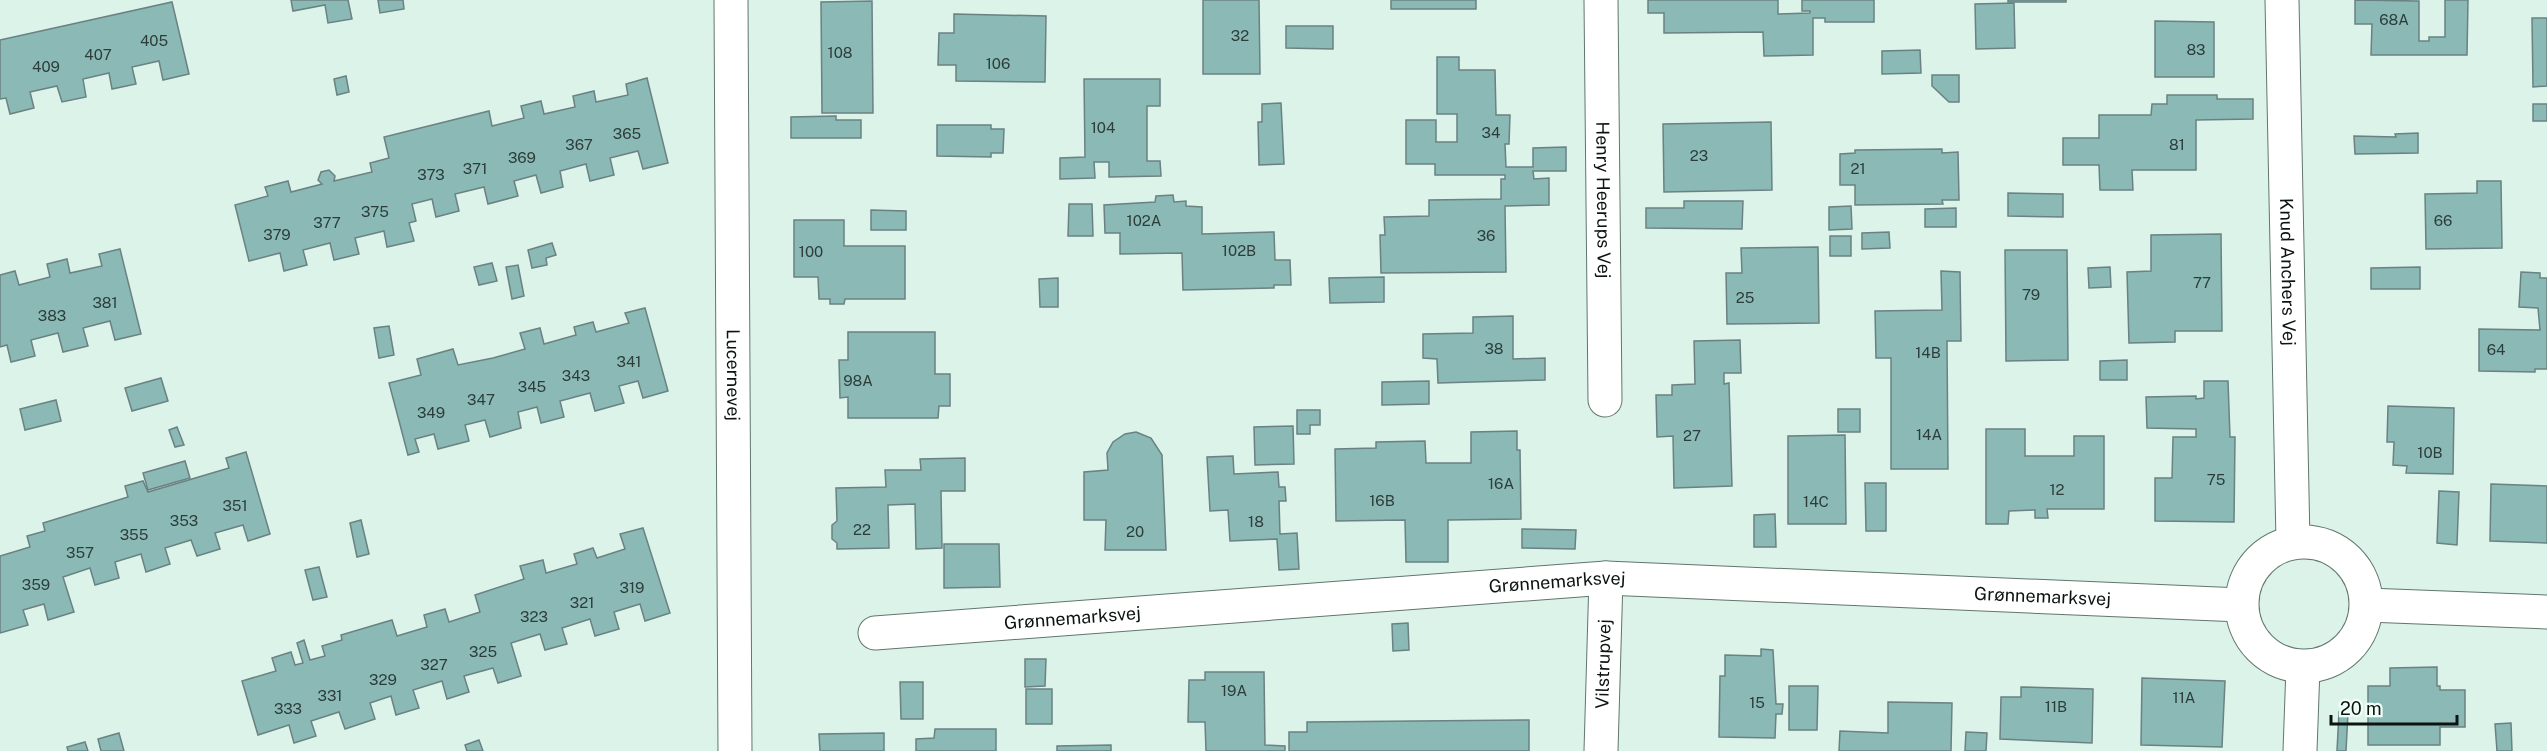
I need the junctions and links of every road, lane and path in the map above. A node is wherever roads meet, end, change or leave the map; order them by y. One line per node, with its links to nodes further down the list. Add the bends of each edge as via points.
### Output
1 (730, 0): 12 (street, Lucernevej)
2 (1601, 0): 4 (street, Henry Heerups Vej)
3 (2282, 0): 5 (street, Knud Anchers Vej)
4 (1605, 400)
5 (2293, 542): 7 (street, via 2272,550 2255,564 2245,584); 8 (street, via 2314,542 2335,549 2352,564 2363,583)
6 (1606, 578): 7 (street, Grønnemarksvej); 10 (street, Grønnemarksvej); 13 (street, Vilstrupvej)
7 (2241, 605): 11 (street, via 2247,628 2260,648 2279,662)
8 (2367, 605): 9 (street); 11 (street, via 2362,629 2348,649 2327,662)
9 (2547, 612)
10 (875, 633)
11 (2303, 667): 14 (street)
12 (735, 751)
13 (1601, 751)
14 (2300, 751)

